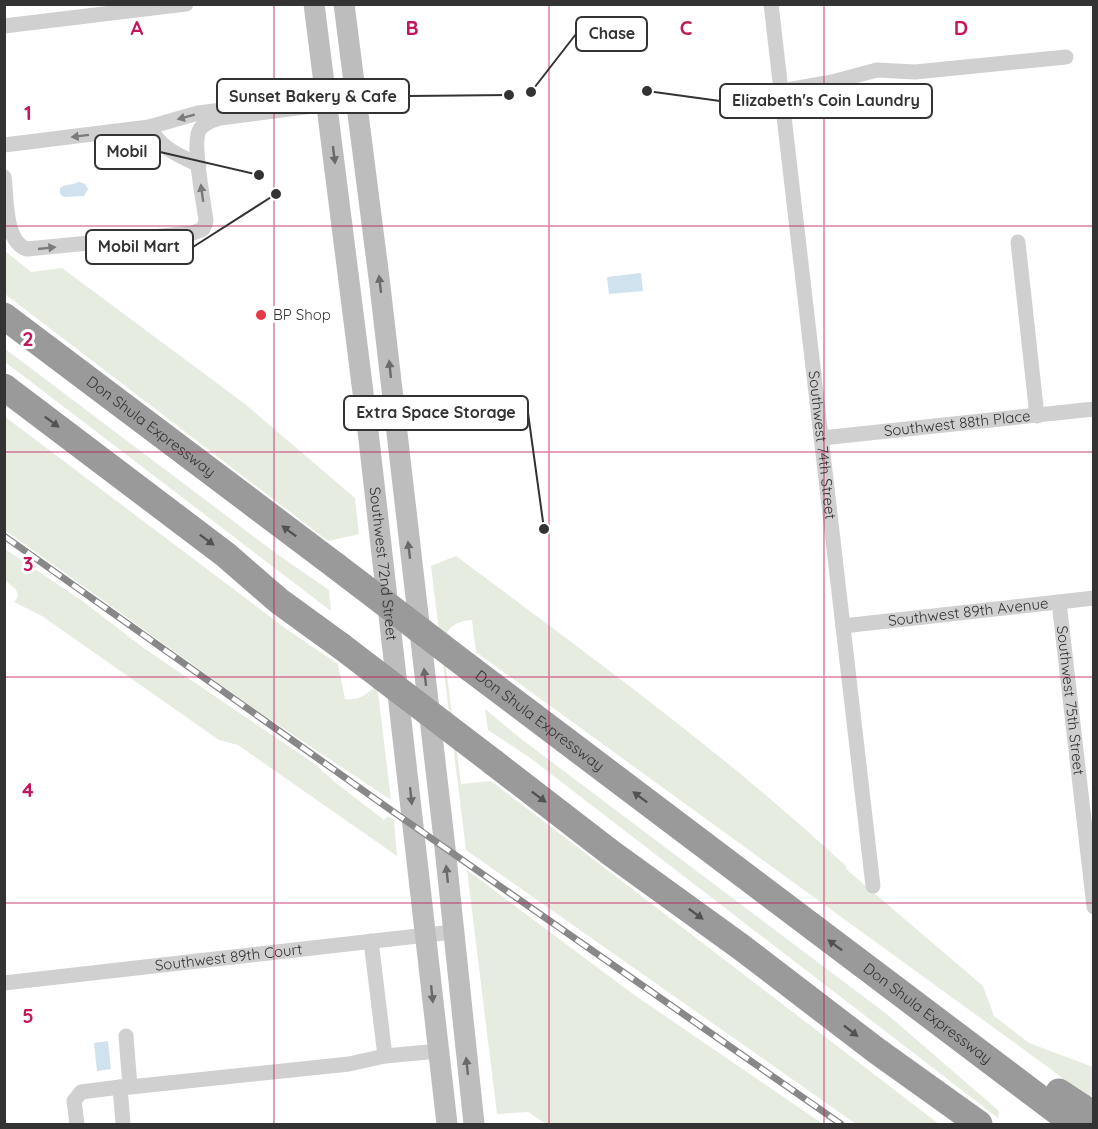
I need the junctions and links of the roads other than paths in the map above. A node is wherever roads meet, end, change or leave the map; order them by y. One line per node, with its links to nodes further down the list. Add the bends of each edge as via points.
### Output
1 (186, 4): 5 (street)
2 (314, 4): 7 (main road, Southwest 72nd Street)
3 (344, 4): 6 (main road, Southwest 72nd Street)
4 (771, 4): 9 (street, Southwest 74th Street)
5 (4, 26)
6 (348, 42): 7 (main road); 15 (main road, Southwest 72nd Street)
7 (320, 45): 10 (main road, Southwest 72nd Street)
8 (1065, 57): 9 (street, via 915,72 877,70)
9 (781, 91): 22 (street, Southwest 74th Street)
10 (327, 100): 11 (street, one-way to 11, via 210,111); 13 (street, via 205,124 197,134); 16 (main road, Southwest 72nd Street, one-way to 16)
11 (149, 128): 12 (street, one-way to 12); 13 (street, via 168,150)
12 (4, 145)
13 (199, 165): 14 (street, one-way to 13, via 12,234 21,247 33,249 203,229 206,221)
14 (4, 177)
15 (369, 203): 16 (main road); 23 (main road, Southwest 72nd Street, one-way to 15)
16 (340, 207): 24 (main road, Southwest 72nd Street)
17 (1018, 242): 21 (street)
18 (4, 316): 33 (highway, Don Shula Expressway, one-way to 18, bridge)
19 (4, 387): 46 (highway, one-way to 46, bridge, via 217,548 279,601)
20 (1094, 410): 21 (street, Southwest 88th Place)
21 (1037, 416): 22 (street, Southwest 88th Place)
22 (822, 438): 27 (street, Southwest 74th Street)
23 (398, 439): 24 (main road); 30 (main road, Southwest 72nd Street, one-way to 23)
24 (369, 440): 31 (main road, Southwest 72nd Street, one-way to 31)
25 (1094, 598): 26 (street, Southwest 89th Avenue)
26 (1059, 602): 27 (street, Southwest 89th Avenue); 29 (street, Southwest 75th Street)
27 (843, 626): 28 (street, Southwest 74th Street)
28 (873, 886)
29 (1094, 907)
30 (453, 932): 31 (street, Southwest 89th Court); 39 (main road, Southwest 72nd Street, one-way to 30)
31 (426, 936): 32 (street, Southwest 89th Court); 36 (main road, Southwest 72nd Street, one-way to 36)
32 (371, 941): 34 (street, Southwest 89th Court); 37 (street)
33 (882, 981): 41 (highway, via 916,990); 47 (highway, Don Shula Expressway)
34 (4, 983)
35 (126, 1036): 38 (street)
36 (439, 1051): 37 (street); 40 (main road, Southwest 72nd Street)
37 (386, 1056): 38 (street, via 349,1064)
38 (125, 1087): 42 (street, via 81,1092 74,1101); 43 (street)
39 (470, 1093): 40 (main road); 45 (main road, Southwest 72nd Street)
40 (444, 1094): 44 (main road, Southwest 72nd Street)
41 (1094, 1115)
42 (77, 1125)
43 (123, 1125)
44 (447, 1125)
45 (474, 1125)
46 (979, 1125)
47 (1074, 1125)

